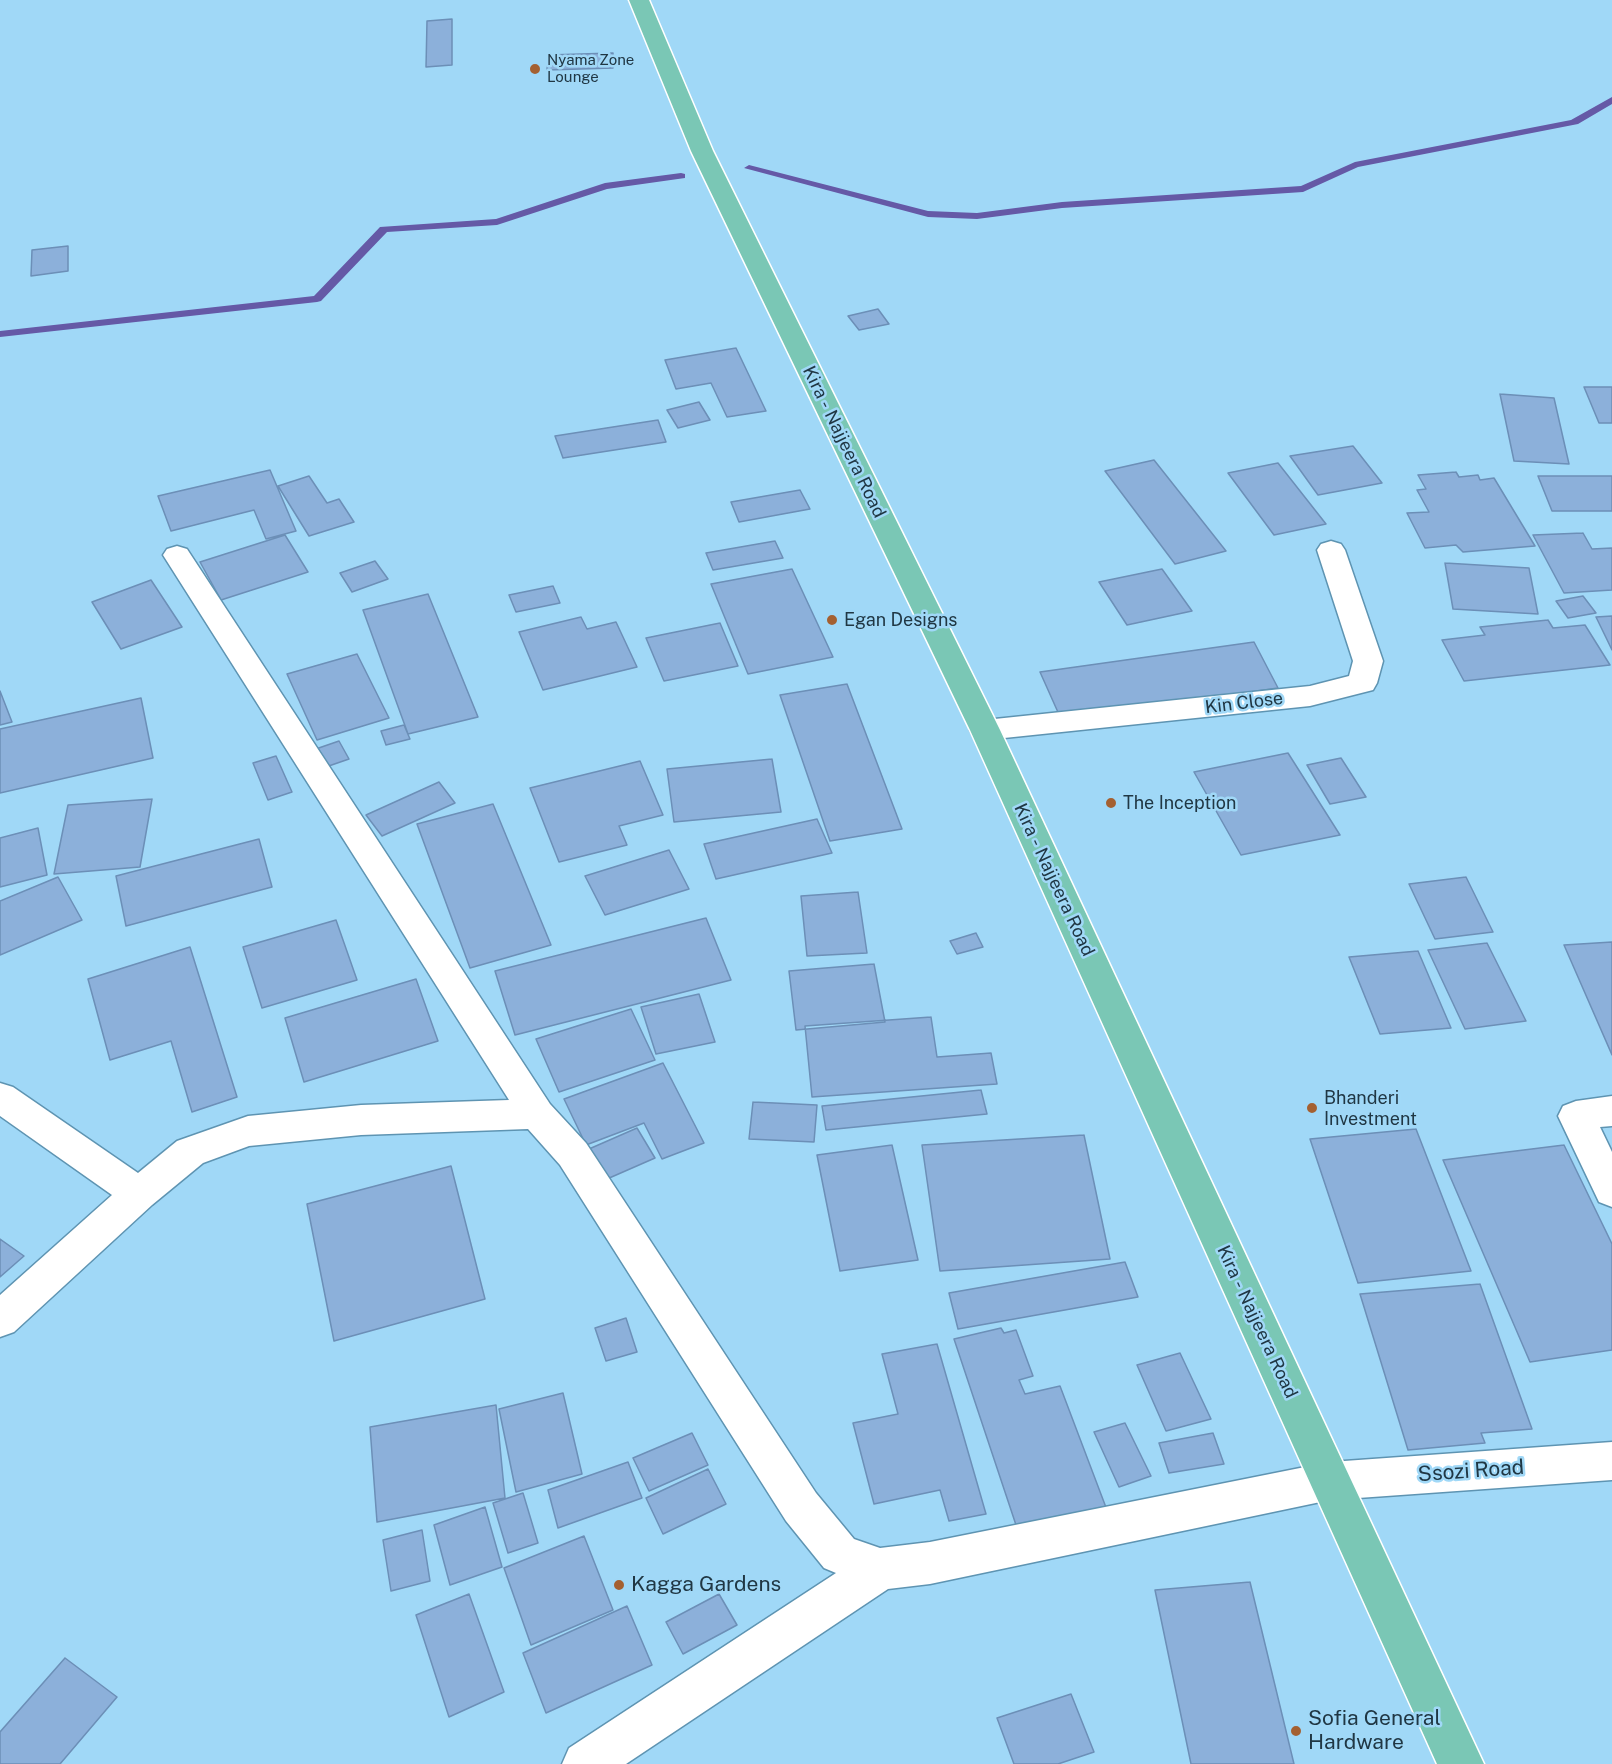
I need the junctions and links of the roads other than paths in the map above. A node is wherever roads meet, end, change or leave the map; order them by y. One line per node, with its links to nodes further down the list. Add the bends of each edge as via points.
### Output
1 (639, 0): 4 (main road, Kira - Najjeera Road, via 702,151)
2 (1331, 550): 4 (street, Kin Close, via 1368,661 1362,683 1310,696)
3 (177, 555): 7 (street)
4 (985, 730): 12 (main road, Kira - Najjeera Road)
5 (0, 1097): 9 (street)
6 (1612, 1111): 8 (street, via 1576,1116)
7 (537, 1114): 9 (street, via 361,1120 248,1131 190,1152); 13 (street, via 573,1154 801,1507 839,1554)
8 (1612, 1191)
9 (139, 1194): 10 (street)
10 (0, 1320)
11 (1612, 1461): 12 (street, Ssozi Road)
12 (1330, 1481): 13 (street, Ssozi Road, via 930,1563); 15 (main road, Kira - Najjeera Road)
13 (880, 1569): 14 (street)
14 (585, 1764)
15 (1461, 1764)

